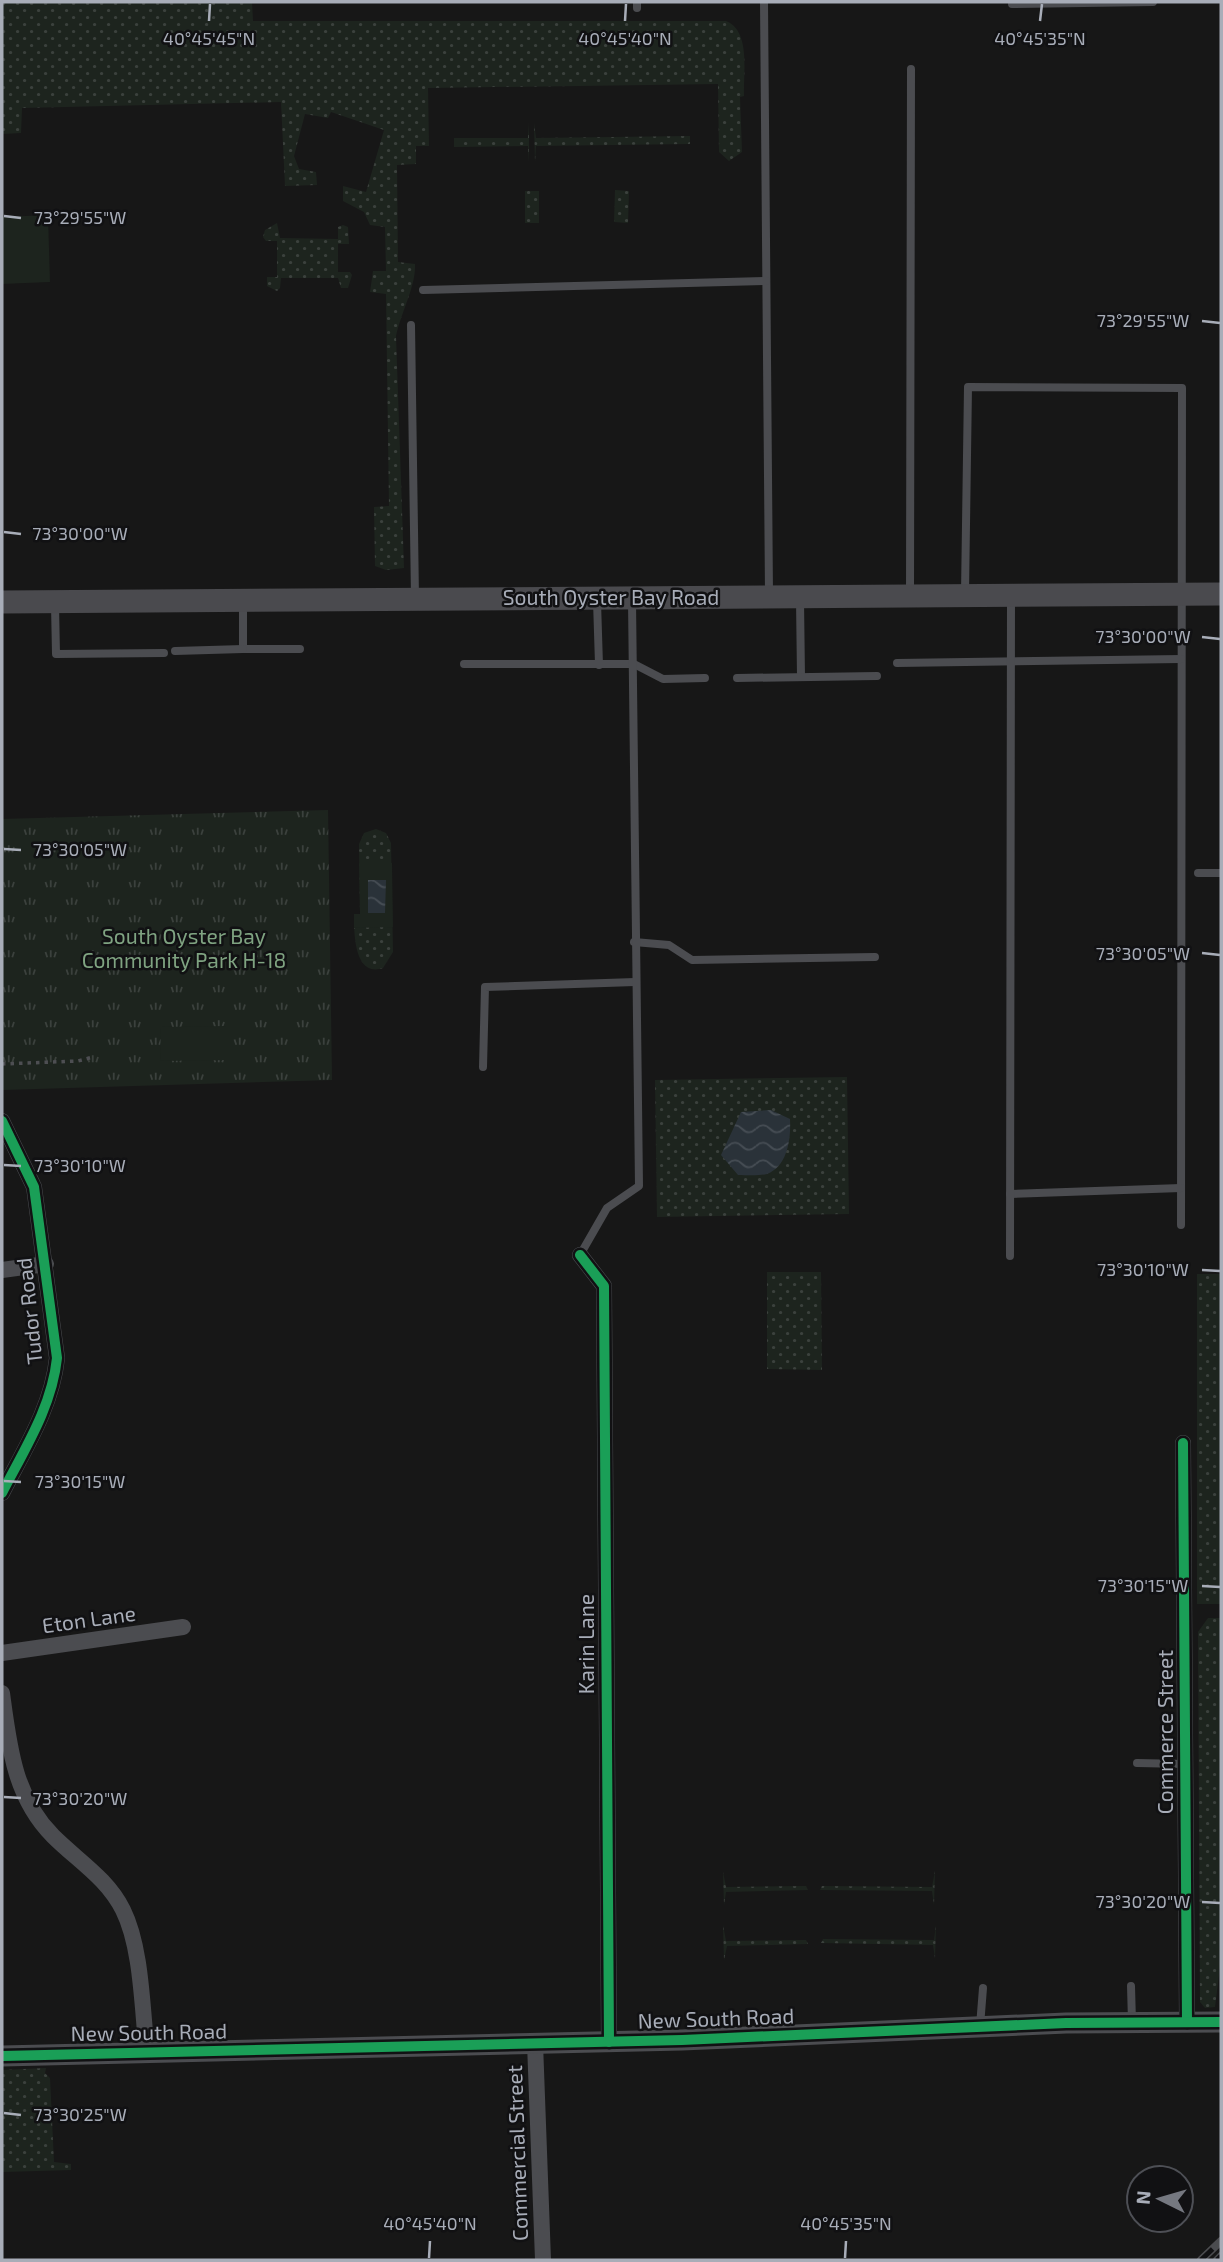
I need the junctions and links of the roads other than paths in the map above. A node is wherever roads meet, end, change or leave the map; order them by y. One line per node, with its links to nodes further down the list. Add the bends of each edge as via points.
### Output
1 (764, 2): 5 (lane)
2 (1153, 2): 3 (lane)
3 (1012, 4)
4 (911, 69): 10 (lane)
5 (766, 281): 6 (lane); 13 (lane)
6 (423, 290)
7 (411, 325): 17 (lane)
8 (1221, 594): 9 (main road, South Oyster Bay Road)
9 (1181, 595): 11 (lane, via 1182,388 968,387); 12 (main road, South Oyster Bay Road); 25 (lane)
10 (910, 596): 11 (main road, South Oyster Bay Road); 14 (main road, South Oyster Bay Road)
11 (965, 596): 12 (main road, South Oyster Bay Road)
12 (1011, 596): 26 (lane)
13 (769, 597): 14 (main road, South Oyster Bay Road); 16 (main road, South Oyster Bay Road)
14 (800, 597): 31 (lane)
15 (597, 598): 16 (main road, South Oyster Bay Road); 17 (main road, South Oyster Bay Road); 30 (lane)
16 (632, 598): 29 (lane)
17 (415, 600): 18 (main road, South Oyster Bay Road)
18 (243, 601): 20 (main road, South Oyster Bay Road); 21 (lane)
19 (2, 602): 20 (main road, South Oyster Bay Road)
20 (55, 602): 24 (lane, via 56,654)
21 (243, 649): 22 (lane); 23 (lane)
22 (300, 649)
23 (175, 651)
24 (164, 653)
25 (1181, 659): 26 (lane); 42 (lane)
26 (1011, 661): 27 (lane); 43 (lane)
27 (897, 663)
28 (464, 664): 30 (lane)
29 (634, 664): 30 (lane); 33 (lane, via 663,679); 37 (lane)
30 (599, 665)
31 (801, 677): 32 (lane); 34 (lane)
32 (877, 677)
33 (705, 678)
34 (737, 678)
35 (1198, 873): 36 (lane)
36 (1221, 873)
37 (634, 942): 38 (lane, via 669,945 692,960); 39 (lane)
38 (875, 957)
39 (635, 982): 40 (lane, via 485,987); 45 (lane, via 639,1186 607,1208)
40 (483, 1068)
41 (2, 1121): 47 (street, Tudor Road, via 34,1187)
42 (1181, 1188): 43 (lane); 44 (lane)
43 (1010, 1194): 46 (lane)
44 (1181, 1225)
45 (580, 1255): 62 (street, Karin Lane, via 604,1286)
46 (1010, 1256)
47 (46, 1264): 48 (street); 50 (street, Tudor Road, via 57,1358 55,1382)
48 (2, 1270)
49 (1183, 1443): 55 (street, Commerce Street)
50 (2, 1493)
51 (183, 1627): 52 (street, Eton Lane)
52 (2, 1653)
53 (2, 1693): 64 (street, via 10,1756 26,1800 55,1837 99,1875 125,1913)
54 (1137, 1763): 55 (lane)
55 (1185, 1764): 59 (street, Commerce Street)
56 (1131, 1986): 58 (lane)
57 (983, 1988): 61 (lane)
58 (1132, 2022): 59 (street, New South Road); 61 (street, New South Road)
59 (1187, 2022): 60 (street, New South Road)
60 (1221, 2022)
61 (981, 2027): 62 (street, New South Road)
62 (609, 2042): 63 (street, New South Road)
63 (535, 2043): 64 (street, New South Road); 66 (street, Commercial Street)
64 (147, 2053): 65 (street, New South Road)
65 (2, 2056)
66 (543, 2260)

